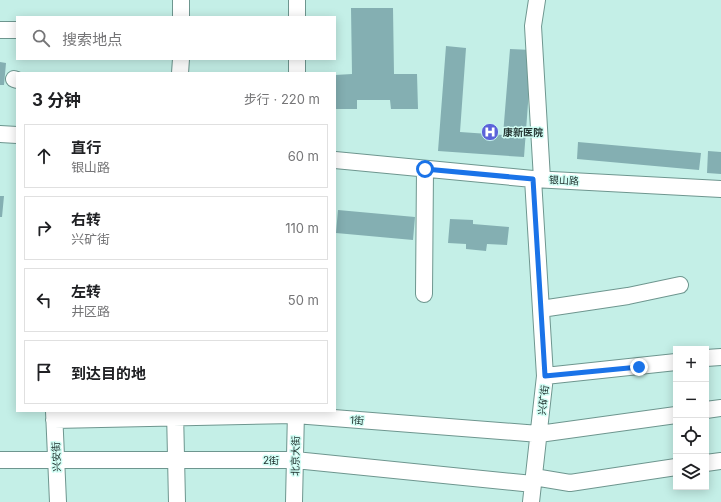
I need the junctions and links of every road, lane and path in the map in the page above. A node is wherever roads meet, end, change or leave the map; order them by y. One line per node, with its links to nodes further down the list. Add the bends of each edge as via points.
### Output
1 (181, 0): 4 (street)
2 (297, 0): 5 (street)
3 (537, 0): 16 (street, 兴矿街, via 533,26)
4 (181, 16)
5 (297, 16)
6 (0, 30): 7 (street)
7 (16, 30)
8 (180, 60): 10 (street)
9 (297, 60): 11 (street)
10 (180, 72)
11 (297, 72)
12 (0, 134): 13 (street)
13 (16, 135)
14 (336, 160): 15 (street, 银山路)
15 (425, 169): 16 (street, 银山路); 19 (street)
16 (538, 179): 17 (street, 银山路); 20 (street, 兴矿街)
17 (721, 189)
18 (680, 285): 20 (street)
19 (424, 294)
20 (541, 309): 24 (street, 兴矿街)
21 (721, 357): 22 (street)
22 (709, 358)
23 (673, 362): 24 (street)
24 (545, 376): 31 (street, 兴矿街)
25 (721, 408): 26 (street)
26 (709, 410)
27 (296, 413): 28 (street, 1街); 31 (street, 1街); 35 (street, 北京大街)
28 (176, 414): 30 (street, 1街); 34 (street)
29 (673, 414): 31 (street, 1街)
30 (54, 415): 33 (street, 兴安街)
31 (539, 434): 39 (street, 兴矿街)
32 (0, 460): 33 (street, 2街)
33 (56, 460): 34 (street, 2街); 40 (street, 兴安街)
34 (176, 460): 35 (street, 2街); 41 (street)
35 (295, 460): 39 (street, 2街); 42 (street, 北京大街)
36 (721, 461): 37 (street)
37 (709, 463)
38 (673, 467): 39 (street, 2街, via 570,482)
39 (533, 481): 43 (street, 兴矿街)
40 (58, 502)
41 (177, 502)
42 (294, 502)
43 (531, 502)

